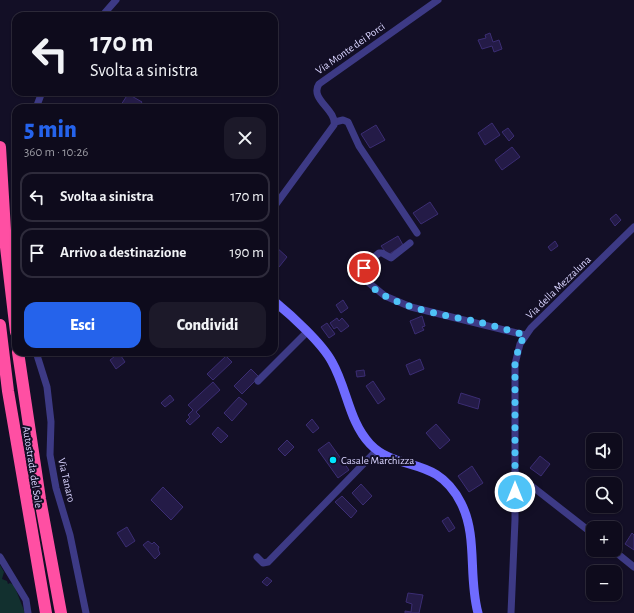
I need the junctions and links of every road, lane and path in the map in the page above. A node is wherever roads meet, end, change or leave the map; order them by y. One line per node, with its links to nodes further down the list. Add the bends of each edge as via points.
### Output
1 (116, 0): 3 (street)
2 (438, 0): 4 (street, Via Monte dei Porci, via 319,84 317,93)
3 (106, 12)
4 (335, 122): 6 (street); 8 (street, via 345,120 349,123 359,146)
5 (0, 147): 12 (highway)
6 (278, 201)
7 (634, 227): 16 (street, Via della Mezzaluna)
8 (417, 233)
9 (0, 237): 10 (street)
10 (12, 242)
11 (410, 243): 16 (street, via 391,258 379,253 366,264 364,275 374,288 391,299 411,307)
12 (12, 298)
13 (278, 305): 15 (street)
14 (0, 325): 28 (highway, Autostrada del Sole, via 8,391)
15 (306, 332): 19 (street); 20 (street, via 330,358 358,427)
16 (525, 335): 21 (street, Via della Mezzaluna, via 519,346 515,364)
17 (19, 356): 29 (highway, Autostrada del Sole, via 40,498)
18 (37, 356): 30 (street, Via Tanaro, via 48,387 50,455 56,488 70,534)
19 (258, 381)
20 (377, 450): 24 (street, via 268,562 263,563); 31 (street, via 432,471 446,482 458,498 469,529)
21 (515, 473): 22 (street); 32 (street, Via della Mezzaluna)
22 (586, 529)
23 (0, 557): 27 (street, via 26,600)
24 (257, 557)
25 (622, 557): 26 (street)
26 (634, 567)
27 (28, 613)
28 (46, 613)
29 (61, 613)
30 (86, 613)
31 (478, 613)
32 (511, 613)

